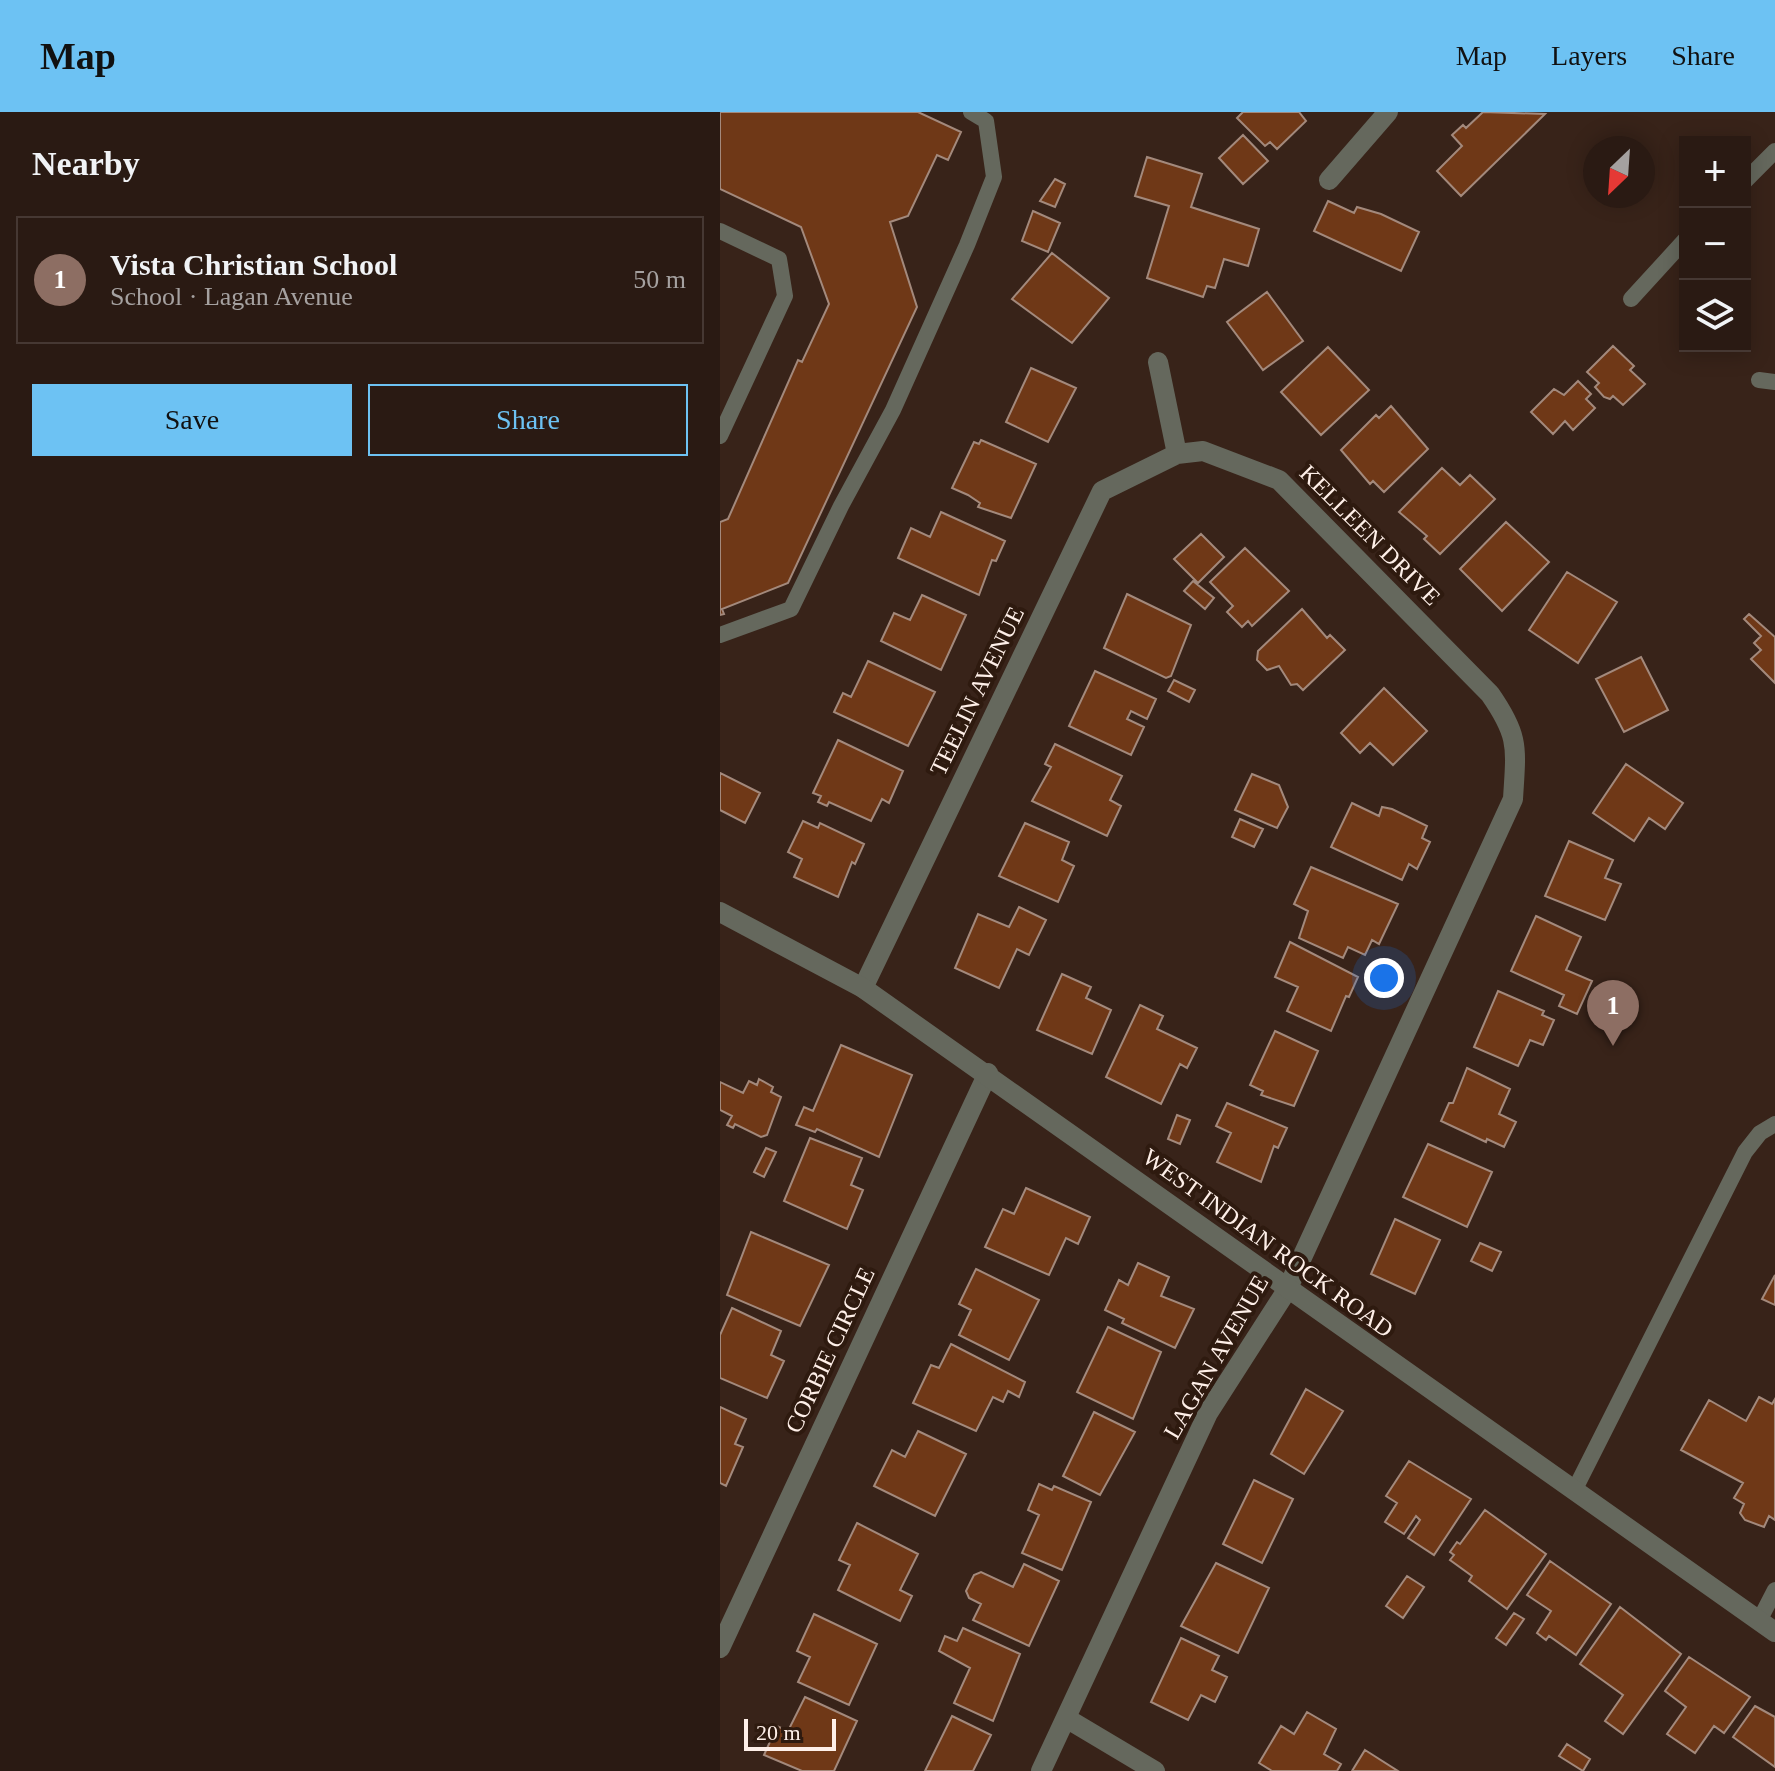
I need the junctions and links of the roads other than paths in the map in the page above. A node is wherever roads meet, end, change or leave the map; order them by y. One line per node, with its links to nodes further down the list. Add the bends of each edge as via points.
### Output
1 (971, 112): 12 (lane, via 986,121 994,177 893,410 791,609)
2 (1388, 112): 5 (street)
3 (1775, 151): 4 (lane)
4 (1751, 175)
5 (1329, 180)
6 (720, 231): 10 (lane, via 779,259 785,296)
7 (1679, 247): 8 (lane)
8 (1631, 299)
9 (1158, 362): 11 (street)
10 (720, 436)
11 (1177, 454): 13 (street, KELLEEN DRIVE, via 1203,451 1279,480 1490,694 1511,725); 15 (street, TEELIN AVENUE, via 1102,491)
12 (720, 635)
13 (1516, 746): 18 (street, LAGAN AVENUE, via 1513,799)
14 (720, 912): 15 (street, WEST INDIAN ROCK ROAD)
15 (863, 988): 16 (street, WEST INDIAN ROCK ROAD)
16 (988, 1073): 18 (street, WEST INDIAN ROCK ROAD); 22 (street, CORBIE CIRCLE)
17 (1775, 1124): 19 (lane, via 1745,1152)
18 (1287, 1290): 19 (street, WEST INDIAN ROCK ROAD); 23 (street, LAGAN AVENUE, via 1208,1413)
19 (1574, 1491): 21 (street, WEST INDIAN ROCK ROAD)
20 (1775, 1590): 21 (lane)
21 (1767, 1626)
22 (720, 1648)
23 (1066, 1718): 24 (street, LAGAN AVENUE); 25 (street)
24 (1041, 1771)
25 (1155, 1771)

